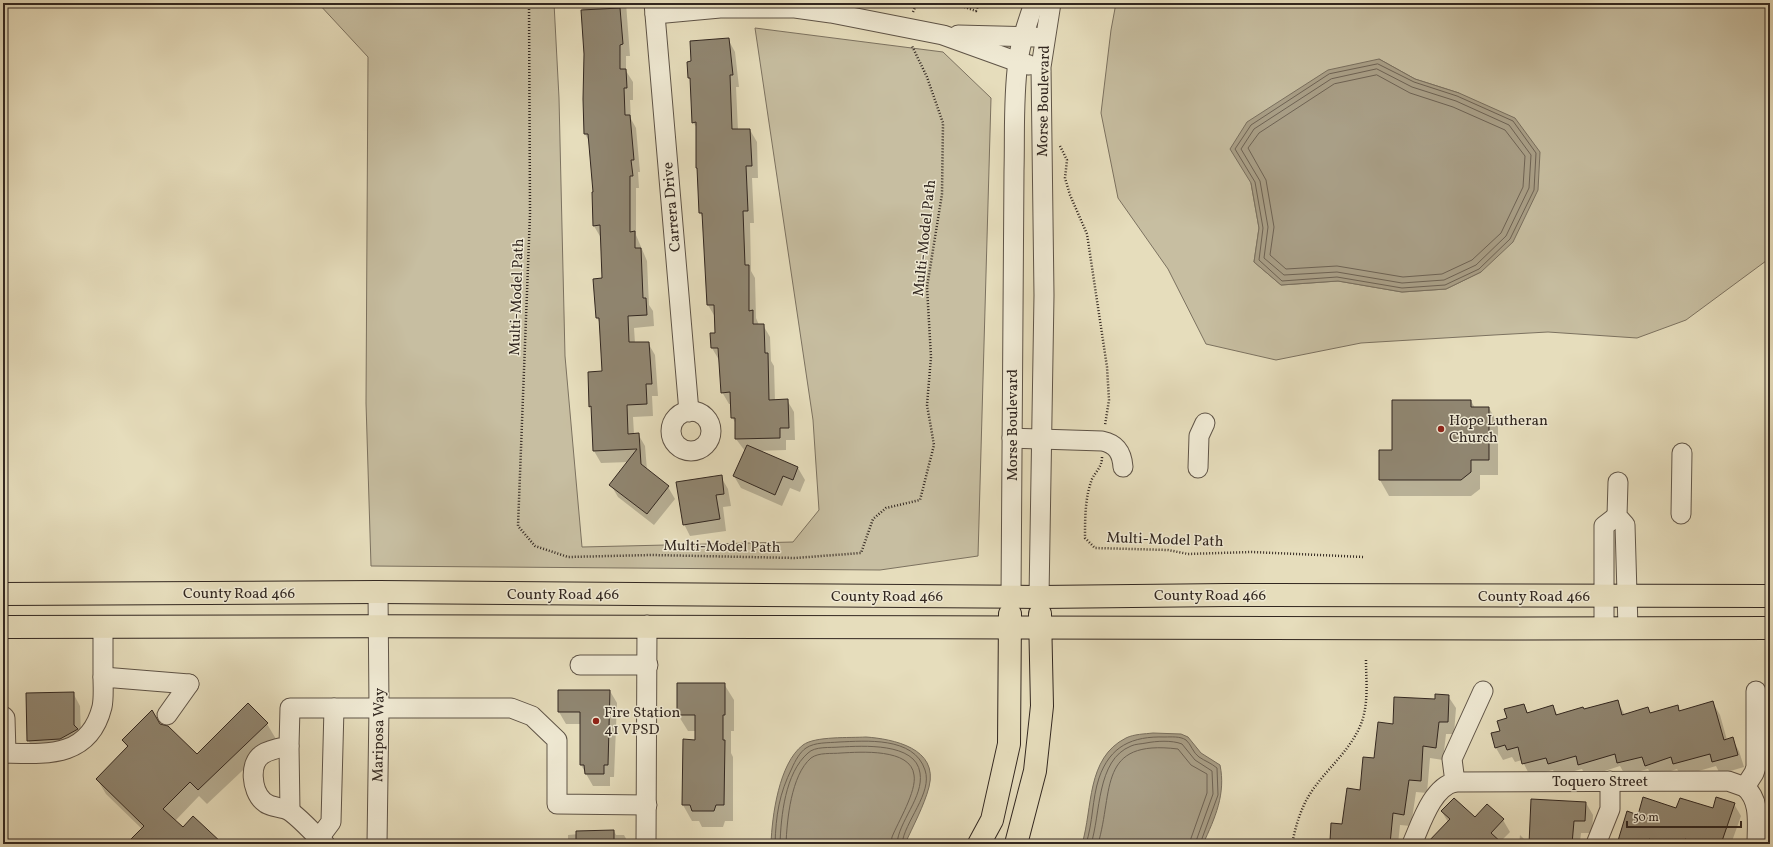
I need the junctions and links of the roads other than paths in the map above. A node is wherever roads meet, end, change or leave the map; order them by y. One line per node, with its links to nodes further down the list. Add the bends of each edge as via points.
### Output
1 (1034, 3): 5 (street, Morse Boulevard)
2 (1051, 3): 6 (street, Morse Boulevard)
3 (654, 8): 4 (street, via 795,8); 11 (street, Carrera Drive)
4 (943, 35): 5 (street); 7 (street)
5 (1023, 37): 6 (street); 7 (street, Morse Boulevard)
6 (1045, 38): 8 (street, Morse Boulevard)
7 (1018, 62): 8 (street); 9 (street, Morse Boulevard)
8 (1041, 67): 10 (street, Morse Boulevard)
9 (1013, 295): 10 (street); 13 (street, Morse Boulevard)
10 (1044, 295): 14 (street, Morse Boulevard)
11 (689, 412)
12 (1205, 423): 17 (street, via 1199,436)
13 (1012, 438): 14 (street); 26 (street, Morse Boulevard)
14 (1042, 439): 16 (street, via 1102,440 1118,449); 27 (street, Morse Boulevard)
15 (1682, 453): 19 (street)
16 (1123, 467)
17 (1198, 468)
18 (1618, 482): 20 (street)
19 (1682, 514)
20 (1617, 516): 23 (street, via 1604,526); 24 (street, via 1625,525)
21 (378, 592): 22 (main road, County Road 466); 26 (main road, County Road 466); 28 (street, Mariposa Way)
22 (3, 594)
23 (1604, 596): 24 (main road, County Road 466); 27 (main road, County Road 466); 34 (street)
24 (1628, 596): 25 (main road, County Road 466); 35 (street)
25 (1770, 596)
26 (1011, 597): 27 (main road, County Road 466); 32 (main road, Morse Boulevard)
27 (1039, 597): 33 (main road, Morse Boulevard)
28 (378, 625): 29 (main road, County Road 466); 30 (main road, County Road 466); 42 (street, Mariposa Way)
29 (647, 625): 32 (main road, County Road 466); 38 (street)
30 (103, 626): 31 (main road, County Road 466); 39 (street)
31 (3, 627)
32 (1010, 628): 33 (main road, County Road 466); 56 (main road, Morse Boulevard, via 1009,744 992,820)
33 (1040, 628): 34 (main road, County Road 466); 57 (main road, Morse Boulevard, via 1042,706 1035,771)
34 (1604, 628): 35 (main road, County Road 466)
35 (1628, 628): 36 (main road, County Road 466)
36 (1770, 628)
37 (580, 665): 38 (street)
38 (648, 665): 51 (street)
39 (103, 676): 44 (street, via 189,684); 47 (street, via 102,707 93,728 78,744 60,752)
40 (1756, 691): 50 (street, via 1756,767)
41 (1483, 692): 49 (street, via 1452,759)
42 (379, 707): 43 (street); 51 (street, via 511,708 532,716 557,740 557,804); 54 (street, Mariposa Way)
43 (334, 708): 46 (street, via 290,708); 53 (street, via 331,822)
44 (167, 714)
45 (3, 716): 47 (street)
46 (289, 746): 52 (street); 52 (street, via 261,755 253,771 255,791 263,802)
47 (5, 753)
48 (1610, 781): 49 (street, Toquero Street); 50 (street, Toquero Street, via 1728,781); 59 (street, via 1610,809)
49 (1455, 782): 58 (street, via 1443,786 1435,795)
50 (1745, 786): 60 (street, via 1753,795 1756,806)
51 (647, 805): 55 (street)
52 (290, 811): 53 (street)
53 (322, 841)
54 (377, 844)
55 (646, 844)
56 (979, 844)
57 (1016, 844)
58 (1412, 844)
59 (1596, 844)
60 (1757, 844)

